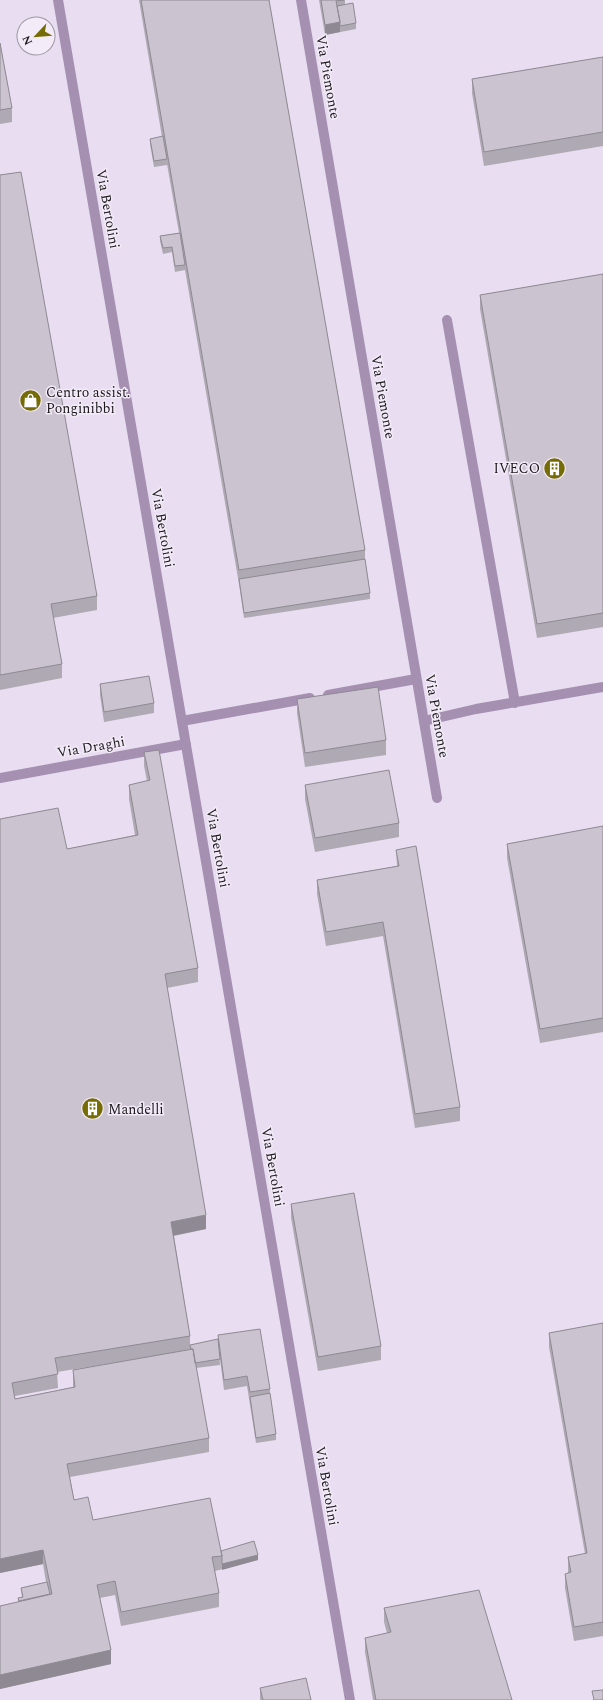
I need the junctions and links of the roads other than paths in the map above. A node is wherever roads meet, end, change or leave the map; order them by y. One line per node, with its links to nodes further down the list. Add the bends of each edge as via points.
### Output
1 (58, 0): 7 (street, Via Bertolini)
2 (301, 0): 4 (street, Via Piemonte)
3 (447, 320): 6 (street)
4 (416, 679): 7 (street); 8 (street, Via Piemonte)
5 (603, 688): 6 (street)
6 (515, 703): 8 (street)
7 (182, 721): 9 (street, Via Bertolini)
8 (424, 722): 11 (street, Via Piemonte)
9 (186, 744): 10 (street, Via Draghi); 12 (street, Via Bertolini)
10 (0, 778)
11 (437, 798)
12 (350, 1700)

